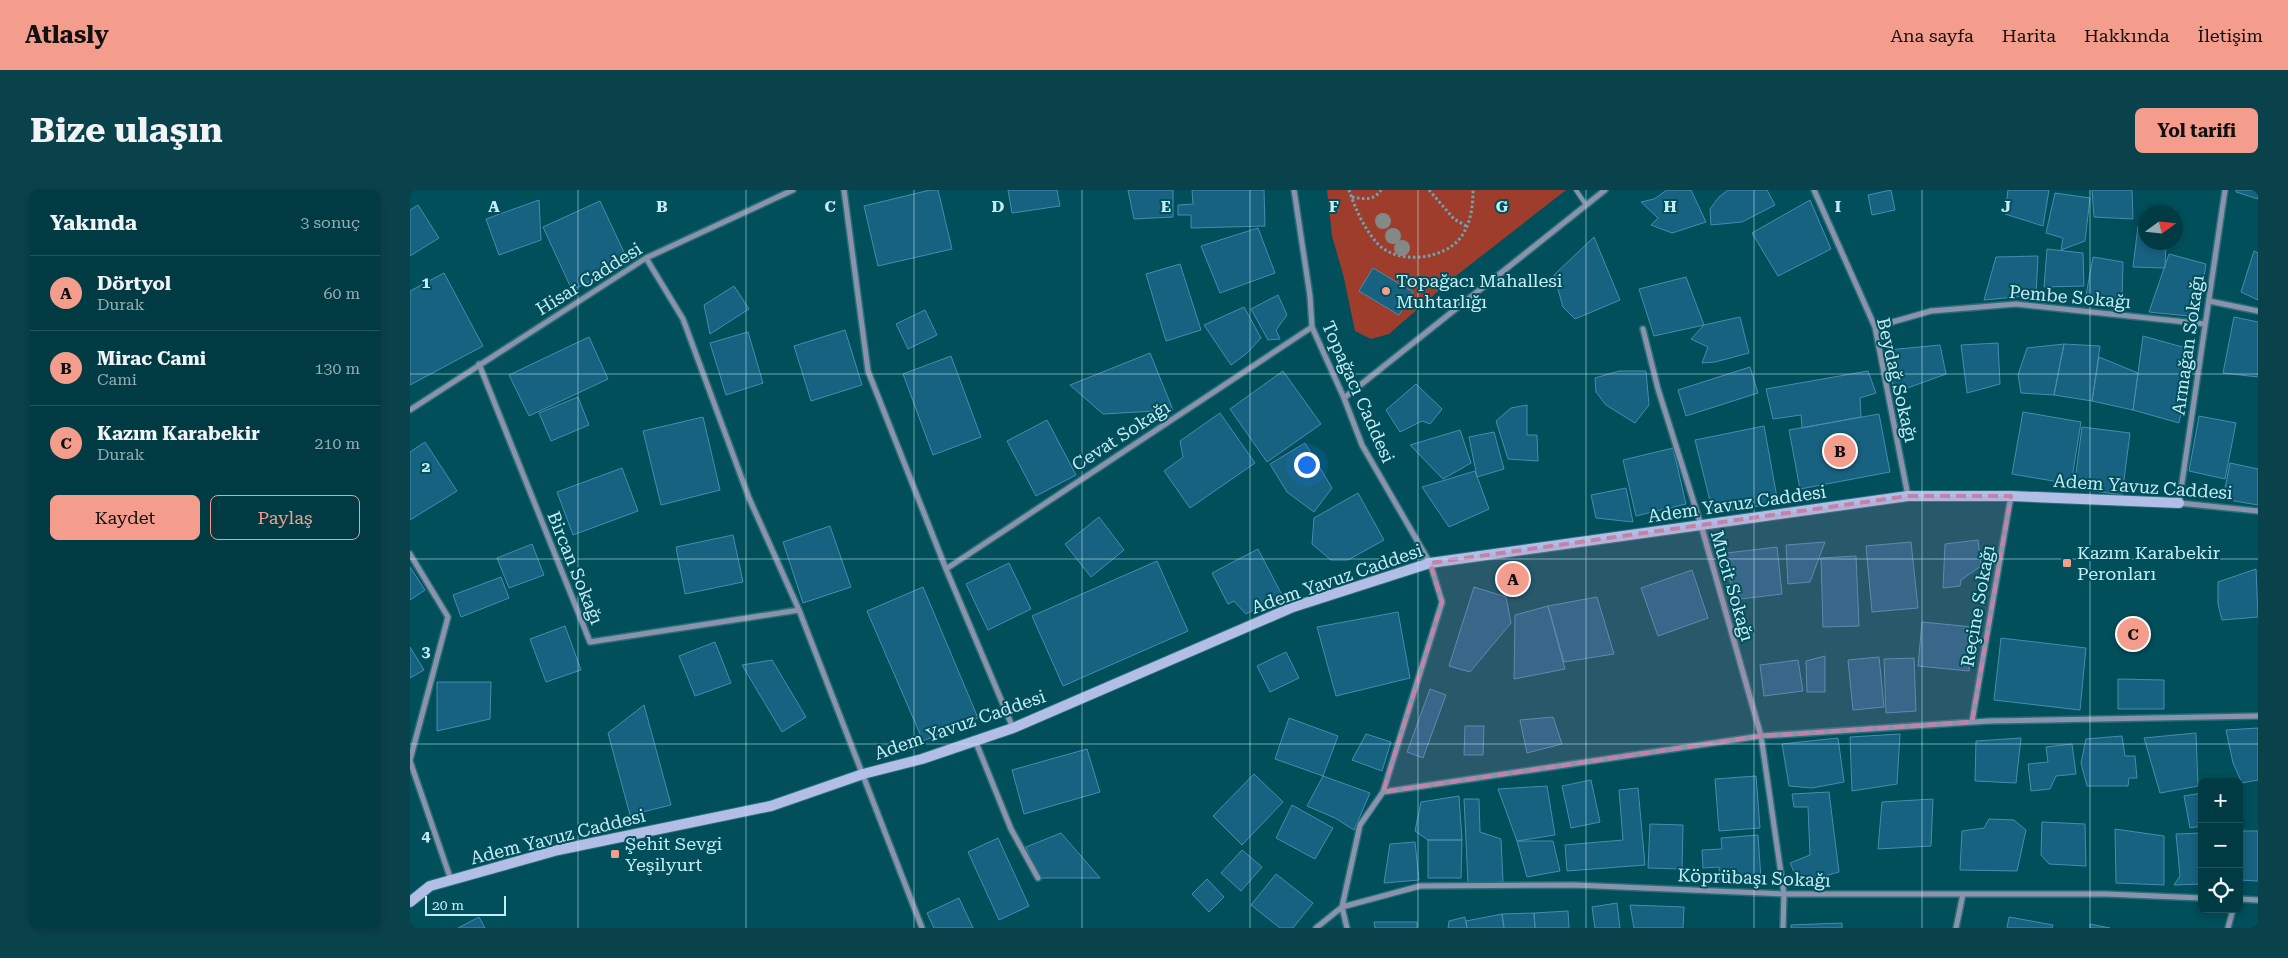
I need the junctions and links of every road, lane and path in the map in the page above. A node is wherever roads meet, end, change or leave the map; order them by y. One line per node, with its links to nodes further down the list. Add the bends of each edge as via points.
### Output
1 (793, 190): 15 (street, Hisar Caddesi)
2 (844, 190): 32 (street, via 868,371)
3 (1294, 190): 20 (street, Topağacı Caddesi)
4 (1349, 190): 12 (path)
5 (1381, 190): 12 (path, via 1367,200)
6 (1429, 190): 14 (path, via 1454,219)
7 (1473, 190): 14 (path, via 1473,204)
8 (1576, 190): 13 (lane)
9 (1605, 190): 13 (street)
10 (1814, 190): 19 (street, Beydağ Sokağı)
11 (2225, 190): 16 (street, Armağan Sokağı)
12 (1352, 197): 14 (path, via 1367,229 1379,244 1404,256 1418,257 1448,249 1461,237)
13 (1586, 205): 23 (street)
14 (1466, 226)
15 (646, 258): 22 (street, Hisar Caddesi); 33 (street, via 683,319 749,498)
16 (2208, 301): 17 (street); 18 (street, Armağan Sokağı)
17 (2258, 310)
18 (2205, 324): 19 (street, Pembe Sokağı, via 2016,304 1931,311); 27 (street, Armağan Sokağı)
19 (1874, 326): 25 (street, Beydağ Sokağı)
20 (1312, 327): 23 (street, Topağacı Caddesi); 32 (street, Cevat Sokağı)
21 (1643, 329): 29 (street, Mucit Sokağı, via 1658,389)
22 (479, 364): 24 (street, Hisar Caddesi); 33 (street, Bircan Sokağı, via 590,642)
23 (1344, 398): 31 (street, Topağacı Caddesi, via 1362,445)
24 (410, 410)
25 (1908, 496): 26 (street, Adem Yavuz Caddesi); 29 (street, Adem Yavuz Caddesi)
26 (2011, 496): 27 (street, Adem Yavuz Caddesi); 35 (street, Reçine Sokağı)
27 (2179, 503): 28 (street, Adem Yavuz Caddesi)
28 (2258, 511)
29 (1701, 525): 31 (street, Adem Yavuz Caddesi); 37 (street, Mucit Sokağı)
30 (410, 554): 39 (street, via 448,617)
31 (1430, 563): 36 (street, Adem Yavuz Caddesi, via 1293,607); 41 (street, Topağacı Caddesi, via 1442,602)
32 (946, 569): 36 (street)
33 (799, 610): 40 (street)
34 (2258, 716): 35 (street)
35 (1972, 722): 37 (street)
36 (1013, 728): 38 (street, Adem Yavuz Caddesi)
37 (1760, 736): 41 (street); 44 (street, Mucit Sokağı)
38 (975, 740): 40 (street, Adem Yavuz Caddesi, via 922,759); 42 (street, via 1011,829)
39 (410, 760): 43 (street)
40 (863, 774): 43 (street, Adem Yavuz Caddesi, via 771,806 558,850); 52 (street)
41 (1383, 792): 50 (street, Topağacı Caddesi, via 1360,825)
42 (1038, 878)
43 (451, 880): 49 (street, Adem Yavuz Caddesi, via 430,886)
44 (1784, 894): 45 (street, Köprübaşı Sokağı); 50 (street, Köprübaşı Sokağı, via 1574,885 1420,886); 55 (street, Mucit Sokağı)
45 (1963, 894): 46 (street, Köprübaşı Sokağı); 56 (street)
46 (2198, 898)
47 (2243, 899): 48 (street)
48 (2258, 900)
49 (410, 902)
50 (1342, 907): 53 (street, Köprübaşı Sokağı); 54 (street)
51 (2232, 913): 57 (street)
52 (922, 928)
53 (1316, 928)
54 (1347, 928)
55 (1783, 928)
56 (1956, 928)
57 (2228, 928)

